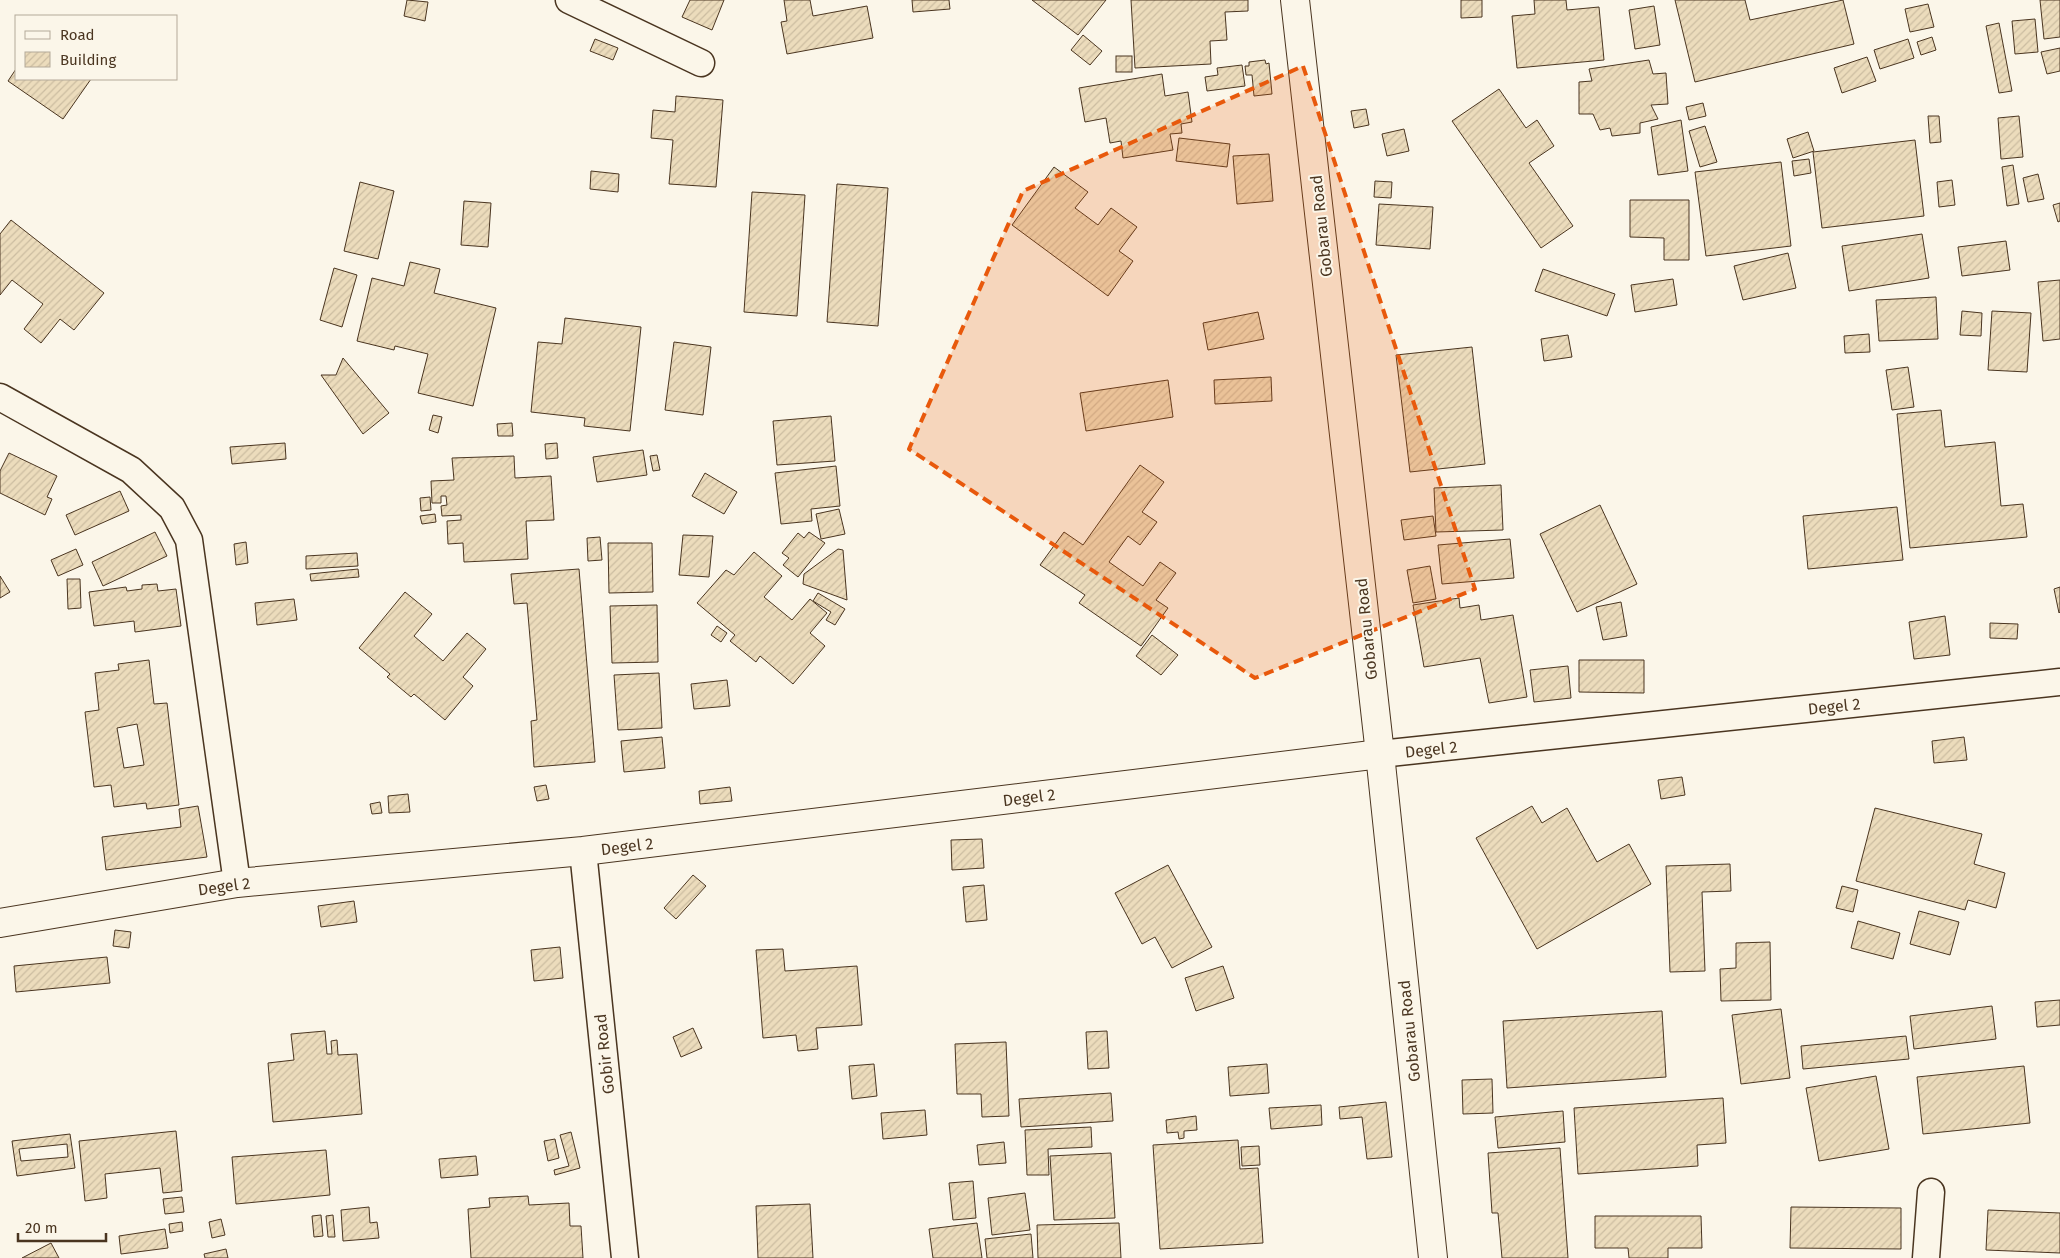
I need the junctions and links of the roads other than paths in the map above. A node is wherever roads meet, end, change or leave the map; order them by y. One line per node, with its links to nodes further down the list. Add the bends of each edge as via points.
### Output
1 (569, 0): 3 (street)
2 (1295, 0): 6 (street, Gobarau Road)
3 (701, 64)
4 (0, 397): 8 (street, via 130,470 172,508 189,540)
5 (2060, 682): 6 (street, Degel 2)
6 (1380, 754): 7 (street, Degel 2); 12 (street, Gobarau Road)
7 (584, 851): 8 (street, Degel 2); 11 (street, Gobir Road)
8 (237, 883): 9 (street, Degel 2)
9 (0, 923)
10 (1931, 1192): 13 (street)
11 (625, 1258)
12 (1433, 1258)
13 (1926, 1258)

